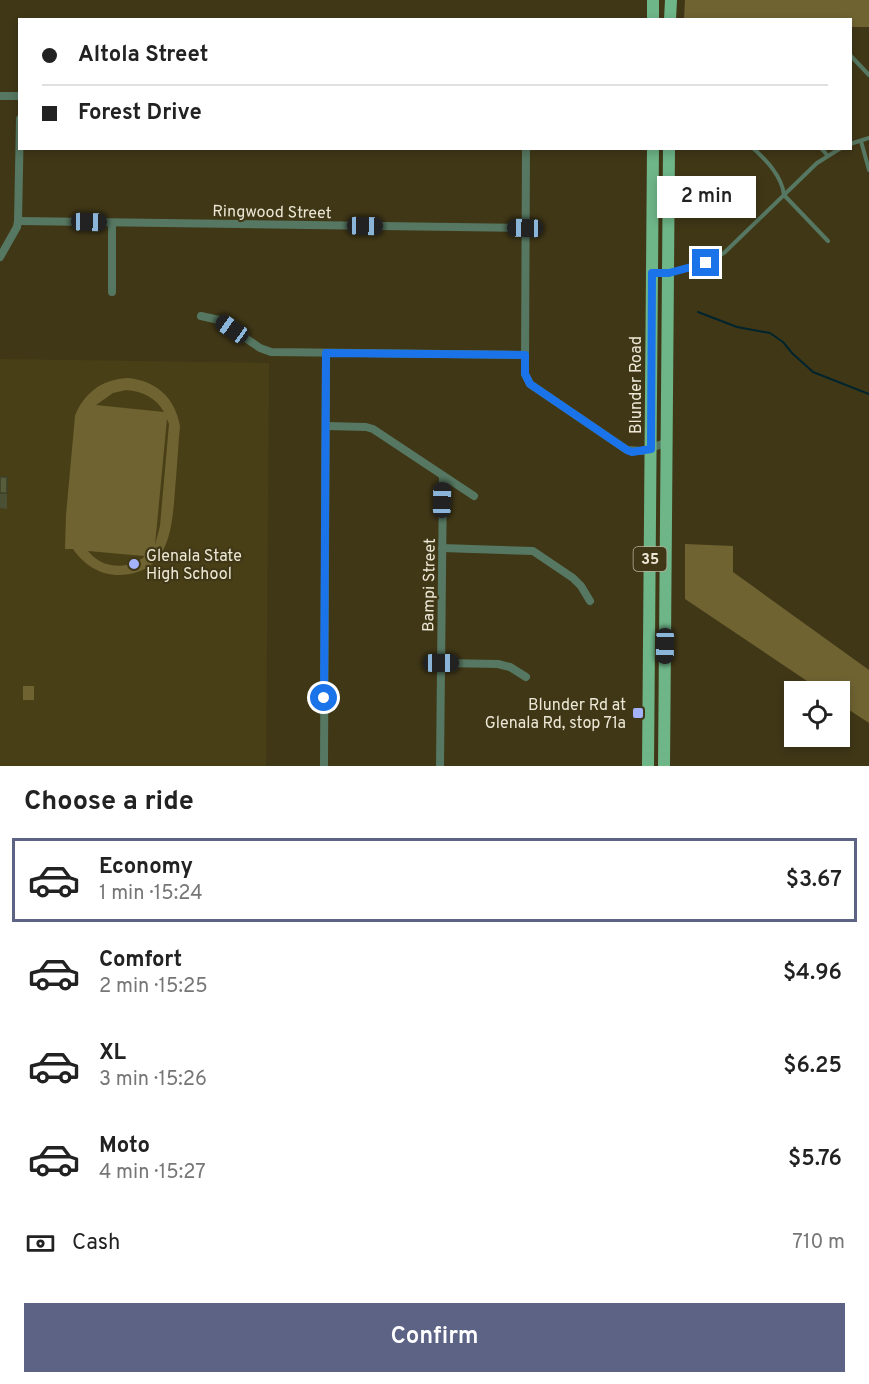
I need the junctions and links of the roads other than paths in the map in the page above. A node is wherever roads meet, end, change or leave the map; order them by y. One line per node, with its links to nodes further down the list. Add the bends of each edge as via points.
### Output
1 (653, 0): 3 (main road)
2 (671, 0): 4 (main road)
3 (653, 18)
4 (670, 18)
5 (852, 58): 6 (lane)
6 (869, 75)
7 (0, 96): 8 (street)
8 (18, 96)
9 (869, 138): 10 (lane)
10 (861, 141): 11 (lane); 20 (lane)
11 (852, 143)
12 (19, 150): 22 (street)
13 (526, 150): 24 (street)
14 (653, 150): 27 (main road, Blunder Road / 35)
15 (669, 150): 28 (main road, Blunder Road / 35)
16 (755, 150): 21 (lane, via 769,163)
17 (823, 150): 19 (lane)
18 (837, 150): 19 (lane)
19 (827, 155): 21 (lane)
20 (869, 170)
21 (784, 195): 25 (lane); 28 (lane, via 724,253 698,267)
22 (18, 221): 23 (street, Ringwood Street); 26 (street)
23 (112, 223): 24 (street, Ringwood Street); 29 (street)
24 (525, 228): 32 (street)
25 (828, 241)
26 (0, 257)
27 (652, 273): 28 (lane); 35 (main road, Blunder Road / 35)
28 (669, 273): 34 (main road, Blunder Road / 35)
29 (112, 292)
30 (201, 316): 31 (street, via 219,320 271,352)
31 (326, 353): 32 (street); 33 (street)
32 (525, 355): 35 (street, via 525,374 530,384 627,450)
33 (327, 426): 36 (street, via 373,429); 42 (street)
34 (668, 442): 35 (street); 45 (main road, Blunder Road / 35)
35 (651, 449): 44 (main road, Blunder Road / 35)
36 (443, 477): 37 (street); 38 (street, Bampi Street)
37 (474, 496)
38 (442, 548): 39 (street, via 533,551 573,578); 40 (street, Bampi Street)
39 (590, 602)
40 (441, 663): 41 (street, via 498,664); 43 (street, Bampi Street)
41 (526, 677)
42 (324, 766)
43 (440, 766)
44 (648, 766)
45 (664, 766)

